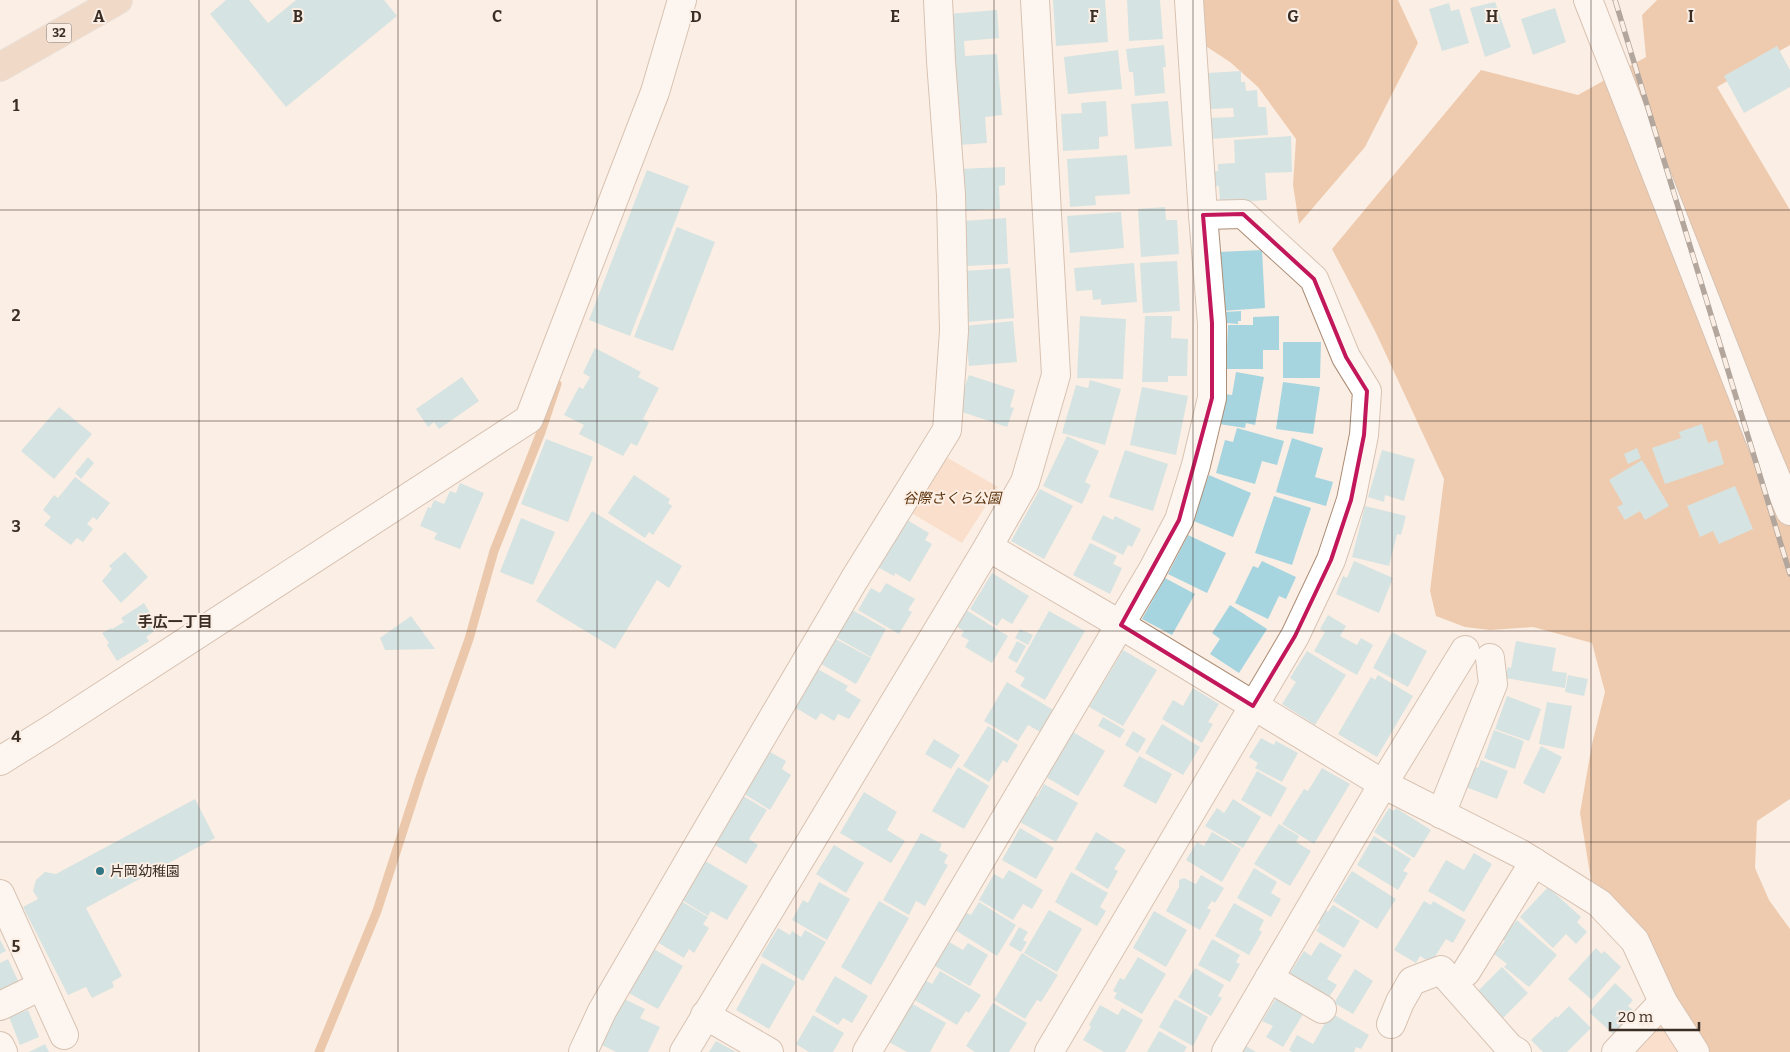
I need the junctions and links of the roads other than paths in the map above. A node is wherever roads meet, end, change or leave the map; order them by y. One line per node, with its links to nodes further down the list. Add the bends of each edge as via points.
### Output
1 (118, 0): 7 (main road, 32)
2 (682, 0): 15 (street, via 655,92 529,419)
3 (938, 0): 31 (street, via 951,195 954,331 947,430 854,580 703,837 602,1010)
4 (1035, 0): 10 (street, via 1056,375 1025,482)
5 (1190, 0): 8 (street)
6 (1588, 0): 9 (street)
7 (0, 67)
8 (1203, 215): 11 (street, via 1212,323 1212,398 1196,465 1178,520); 14 (street, via 1243,214 1314,279 1346,357 1367,391 1364,435 1351,500 1331,560 1295,636)
9 (1790, 511)
10 (988, 548): 11 (street); 26 (street)
11 (1120, 625): 14 (street); 34 (street)
12 (1465, 650): 16 (street)
13 (1490, 658): 17 (street, via 1493,684)
14 (1254, 706): 16 (street); 35 (street)
15 (0, 761)
16 (1383, 784): 17 (street); 21 (street)
17 (1441, 814): 18 (street)
18 (1534, 862): 20 (street); 23 (street, via 1599,903 1635,941)
19 (0, 894): 22 (street)
20 (1466, 972)
21 (1269, 978): 25 (street); 36 (street)
22 (41, 986): 24 (street); 28 (street)
23 (1663, 1002): 38 (street); 39 (street)
24 (0, 1006)
25 (1322, 1009)
26 (705, 1015): 32 (street); 33 (street)
27 (1391, 1024): 37 (street, via 1412,981 1441,970)
28 (64, 1035)
29 (0, 1046): 30 (street)
30 (2, 1052)
31 (583, 1052)
32 (684, 1052)
33 (769, 1052)
34 (867, 1052)
35 (1049, 1052)
36 (1226, 1052)
37 (1516, 1052)
38 (1616, 1052)
39 (1695, 1052)

